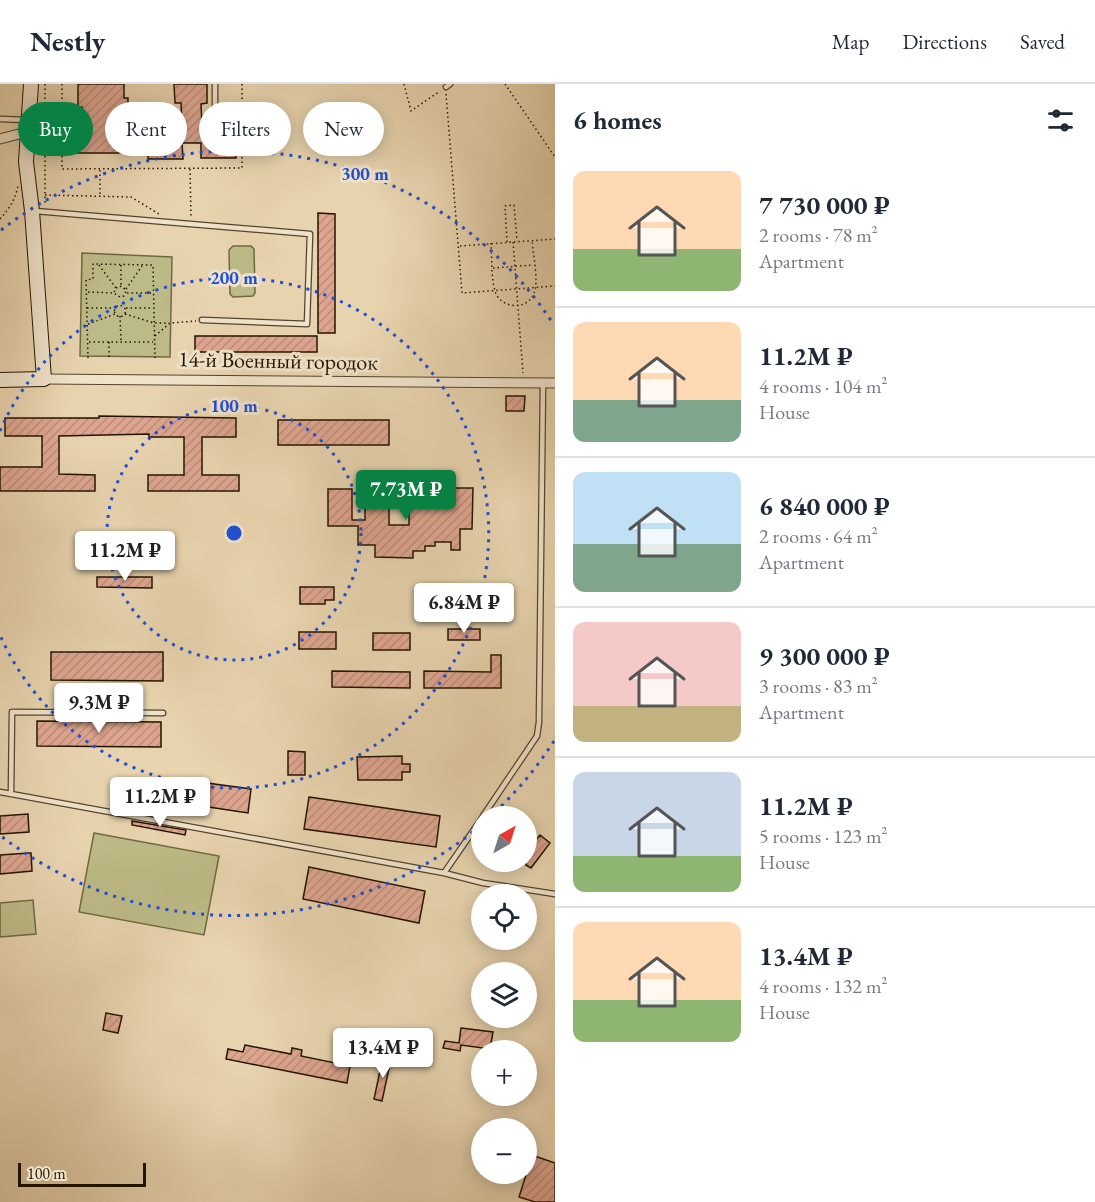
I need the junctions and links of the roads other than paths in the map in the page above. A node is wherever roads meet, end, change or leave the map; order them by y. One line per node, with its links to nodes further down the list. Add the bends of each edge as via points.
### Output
1 (31, 84): 3 (street)
2 (215, 84): 4 (lane)
3 (30, 102)
4 (215, 102)
5 (0, 119): 6 (lane)
6 (18, 124)
7 (18, 133): 8 (street)
8 (0, 139)
9 (26, 156): 10 (street)
10 (39, 212): 11 (lane, via 310,234 307,324); 12 (street)
11 (202, 320)
12 (44, 379): 13 (street, 14-й Военный городок); 15 (street, 14-й Военный городок)
13 (0, 380)
14 (555, 383): 15 (street, 14-й Военный городок)
15 (543, 384): 19 (lane, via 539,722 537,736)
16 (164, 713): 18 (lane, via 12,712)
17 (0, 792): 18 (lane)
18 (11, 794): 21 (lane)
19 (489, 806)
20 (471, 833): 21 (lane)
21 (444, 873): 22 (lane)
22 (555, 894)

